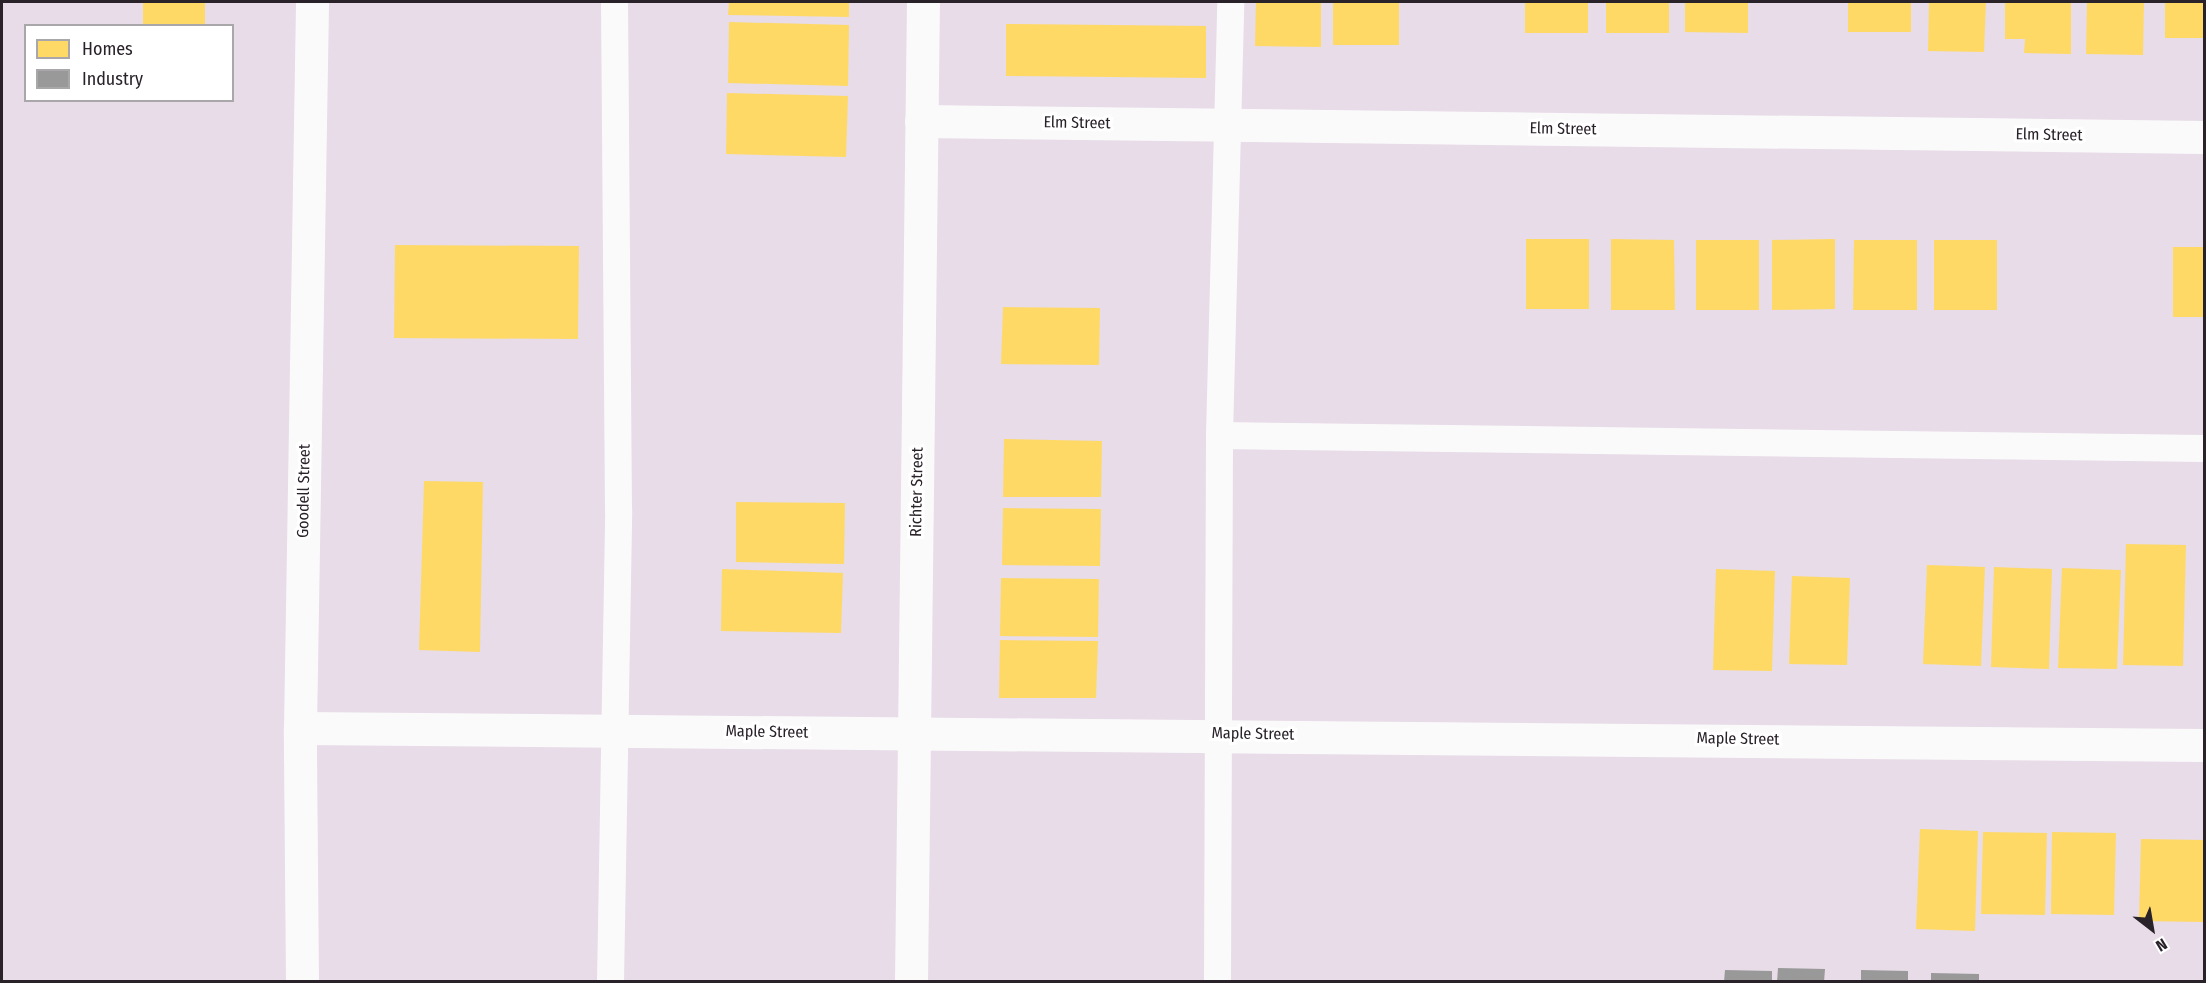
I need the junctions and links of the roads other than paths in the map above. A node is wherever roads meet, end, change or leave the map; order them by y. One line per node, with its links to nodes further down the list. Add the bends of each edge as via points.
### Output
1 (312, 2): 10 (street, Goodell Street)
2 (615, 2): 11 (lane, via 618,510)
3 (923, 2): 5 (street, Richter Street)
4 (1230, 2): 6 (lane)
5 (921, 121): 6 (street, Elm Street); 12 (street, Richter Street)
6 (1228, 125): 7 (street, Elm Street); 8 (lane)
7 (2205, 137)
8 (1219, 435): 9 (lane); 13 (lane)
9 (2205, 448)
10 (300, 728): 11 (street, Maple Street); 15 (street, Goodell Street)
11 (612, 730): 12 (street, Maple Street); 16 (lane)
12 (914, 733): 13 (street, Maple Street); 17 (street, Richter Street)
13 (1218, 733): 14 (street, Maple Street); 18 (lane)
14 (2205, 745)
15 (302, 981)
16 (610, 981)
17 (911, 981)
18 (1217, 981)

